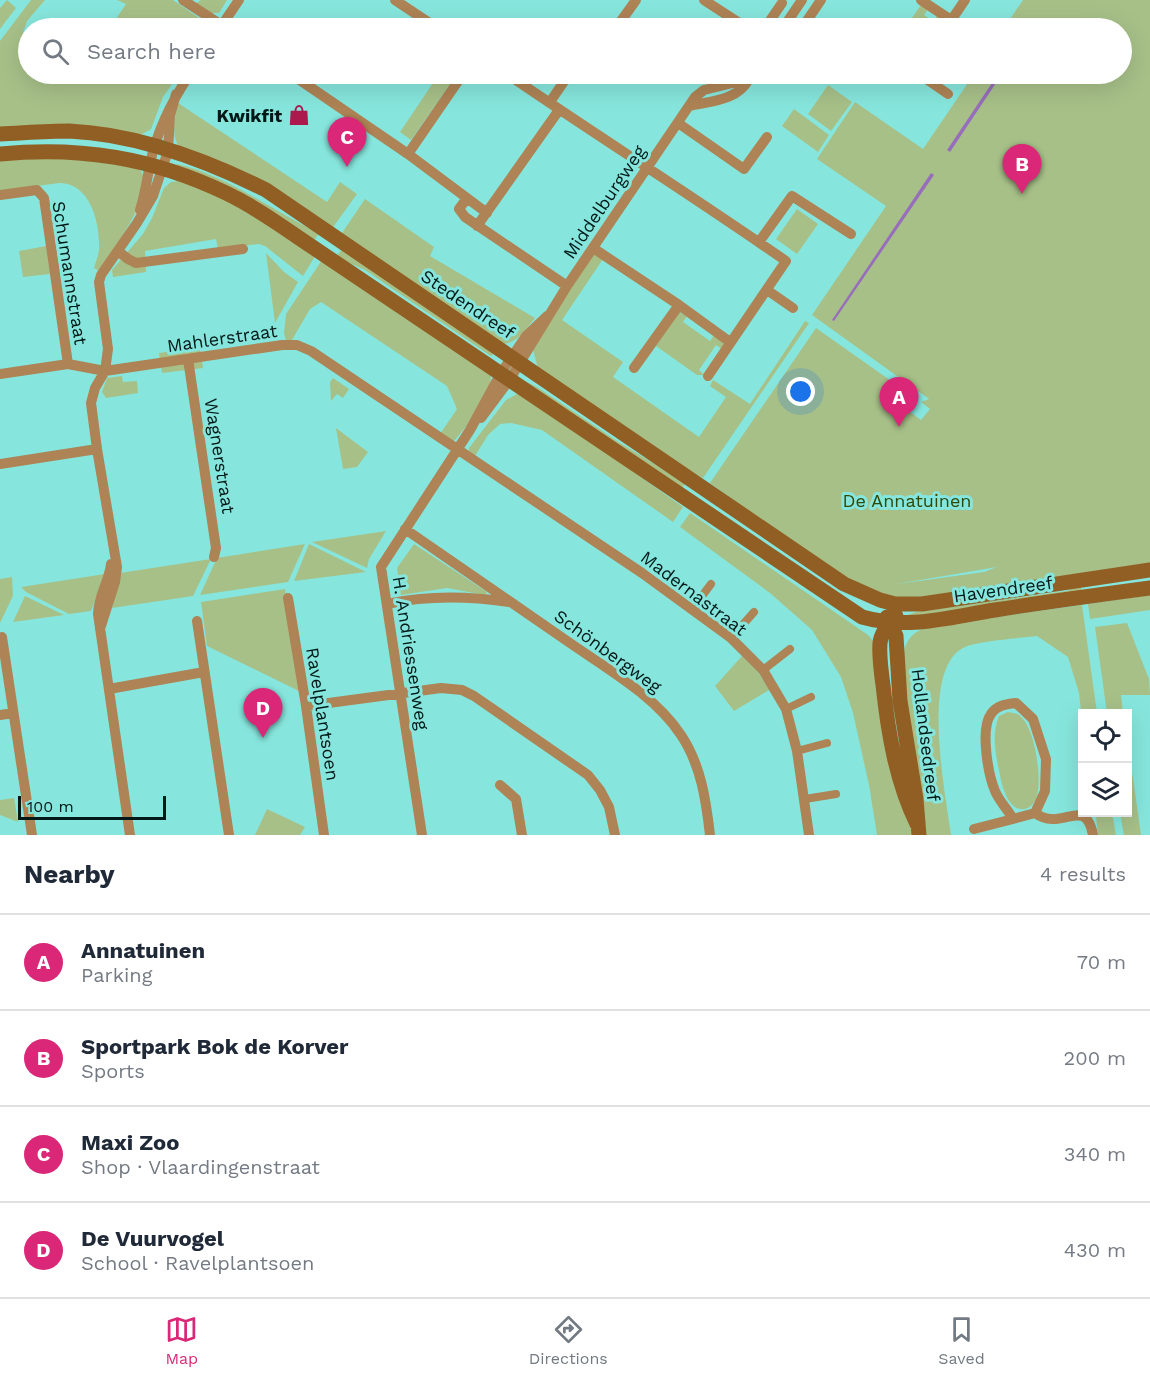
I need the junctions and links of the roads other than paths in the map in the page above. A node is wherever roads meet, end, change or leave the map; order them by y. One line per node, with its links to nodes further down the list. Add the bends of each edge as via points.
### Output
1 (239, 0): 12 (street)
2 (395, 0): 13 (street)
3 (636, 0): 14 (street)
4 (704, 0): 15 (street)
5 (802, 0): 17 (street)
6 (821, 0): 18 (street)
7 (921, 0): 19 (street)
8 (965, 0): 20 (street)
9 (188, 1): 11 (street)
10 (782, 3): 16 (street)
11 (210, 18)
12 (229, 18)
13 (422, 18)
14 (623, 18)
15 (732, 18)
16 (772, 18)
17 (790, 18)
18 (809, 18)
19 (941, 18)
20 (952, 18)
21 (183, 84): 34 (street, via 164,117)
22 (306, 84): 36 (street)
23 (456, 84): 36 (street)
24 (522, 84): 29 (street)
25 (562, 84): 29 (street)
26 (724, 84): 31 (street, Middelburgweg, via 695,97)
27 (934, 84): 28 (street)
28 (948, 94)
29 (550, 102): 30 (street)
30 (559, 110): 38 (street); 41 (street)
31 (678, 123): 33 (street, via 744,169); 38 (street, Middelburgweg)
32 (0, 134): 34 (main road, Stedendreef, via 71,131)
33 (766, 137)
34 (161, 149): 37 (street); 54 (main road, Stedendreef, via 266,190)
35 (0, 154): 37 (main road, via 64,151 122,158)
36 (408, 154): 40 (street)
37 (156, 167): 47 (street, via 137,224); 59 (main road, via 227,193)
38 (646, 168): 44 (street); 45 (street, Middelburgweg)
39 (0, 195): 55 (street, Schumannstraat, via 37,190 44,198)
40 (467, 198): 41 (street); 42 (street, via 459,209)
41 (487, 213): 42 (street)
42 (477, 226): 48 (street)
43 (850, 234): 44 (street, via 792,196)
44 (759, 242): 49 (street, via 786,261)
45 (593, 248): 48 (street, Middelburgweg); 50 (street)
46 (243, 249): 47 (street, via 136,263)
47 (118, 251): 58 (street, via 99,282 108,349)
48 (567, 286): 54 (street, Middelburgweg)
49 (767, 290): 51 (street); 52 (street)
50 (679, 304): 52 (street); 56 (street)
51 (793, 308)
52 (730, 342): 60 (street)
53 (188, 359): 58 (street, Mahlerstraat); 62 (street, Mahlerstraat, via 297,345); 65 (street, Wagnerstraat, via 212,514)
54 (516, 361): 59 (street, Middelburgweg); 70 (main road, Stedendreef, via 844,584)
55 (68, 364): 57 (street); 58 (street)
56 (634, 368)
57 (0, 372)
58 (105, 372): 61 (street, via 91,403)
59 (506, 376): 62 (street, H. Andriessenweg, via 490,408); 76 (main road)
60 (708, 376)
61 (97, 449): 63 (street); 87 (street, via 117,567 100,629)
62 (457, 450): 64 (street, H. Andriessenweg); 74 (street, Madernastraat)
63 (0, 464)
64 (405, 529): 71 (street, Schönbergweg); 72 (street, H. Andriessenweg, via 381,567)
65 (214, 557)
66 (1150, 570): 73 (main road, Havendreef)
67 (711, 584): 74 (street)
68 (1150, 588): 79 (main road, Havendreef)
69 (288, 598): 90 (street, Ravelplantsoen)
70 (880, 600): 73 (main road, Stedendreef); 78 (main road)
71 (512, 602): 72 (street, Schönbergweg, via 444,597); 110 (street, Schönbergweg, via 666,715 682,736 702,780)
72 (387, 604): 88 (street, H. Andriessenweg)
73 (917, 604): 78 (main road)
74 (693, 608): 81 (street, Madernastraat)
75 (754, 612): 81 (street)
76 (862, 617): 78 (main road, Havendreef); 82 (main road)
77 (197, 621): 86 (street)
78 (890, 622): 79 (main road, Havendreef); 82 (main road, Hollandsedreef); 84 (main road)
79 (916, 623): 84 (main road)
80 (2, 637): 92 (street)
81 (731, 638): 85 (street, Madernastraat)
82 (880, 643): 101 (main road, Hollandsedreef, via 890,741)
83 (790, 650): 85 (street)
84 (897, 652): 101 (main road, Hollandsedreef)
85 (763, 669): 91 (street, Madernastraat)
86 (204, 672): 87 (street); 105 (street)
87 (109, 688): 104 (street)
88 (401, 694): 90 (street); 107 (street, H. Andriessenweg); 109 (street, via 453,688 483,701 588,775 609,807)
89 (811, 697): 91 (street)
90 (306, 706): 106 (street, Ravelplantsoen)
91 (786, 709): 95 (street, Madernastraat)
92 (13, 713): 93 (street); 103 (street)
93 (0, 715)
94 (827, 744): 95 (street)
95 (797, 751): 98 (street, Madernastraat)
96 (500, 785): 108 (street, via 516,799)
97 (836, 794): 98 (street)
98 (805, 799): 111 (street, Madernastraat)
99 (1035, 813): 100 (street); 100 (street, via 1045,792 1046,759 1034,719 1016,703 1004,705 993,711 986,723 987,755 995,792); 112 (street, via 1044,819 1079,815 1090,821)
100 (1013, 819): 102 (street)
101 (918, 829)
102 (974, 829)
103 (32, 835)
104 (130, 835)
105 (230, 835)
106 (324, 835)
107 (422, 835)
108 (522, 835)
109 (615, 835)
110 (710, 835)
111 (809, 835)
112 (1093, 835)

